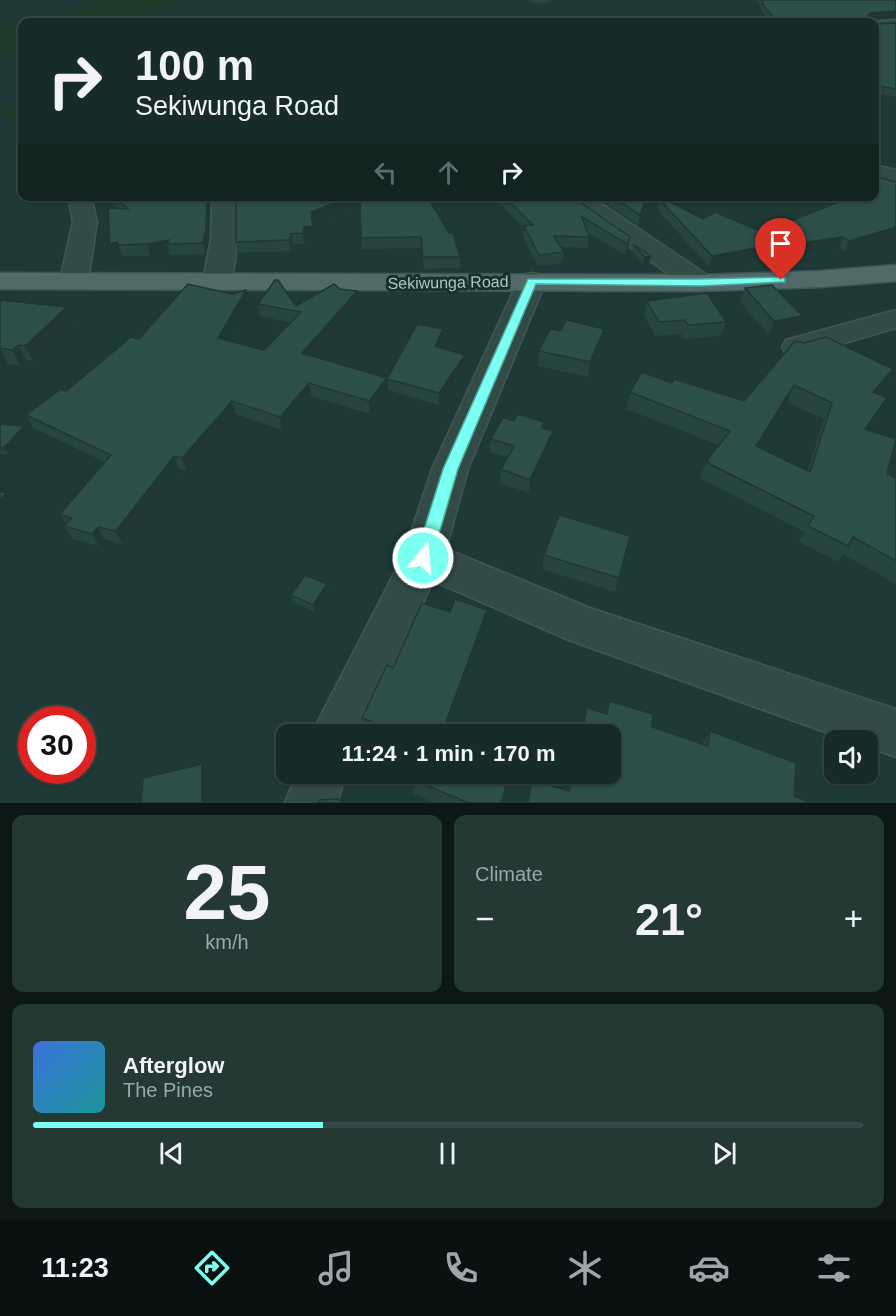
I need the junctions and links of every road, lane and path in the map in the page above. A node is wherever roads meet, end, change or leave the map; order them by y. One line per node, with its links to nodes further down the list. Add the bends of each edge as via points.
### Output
1 (896, 24): 2 (street)
2 (879, 25)
3 (879, 172): 4 (street)
4 (896, 177)
5 (80, 201): 9 (street, via 86,222)
6 (224, 201): 10 (street, via 224,239)
7 (581, 201): 13 (street)
8 (896, 273): 13 (main road, Sekiwunga Road)
9 (74, 280): 10 (main road, Sekiwunga Road); 11 (main road, Sekiwunga Road)
10 (217, 280): 12 (main road, Sekiwunga Road)
11 (0, 281)
12 (532, 281): 13 (main road, Sekiwunga Road); 16 (street, via 450,469)
13 (700, 283)
14 (896, 319): 15 (street)
15 (797, 347)
16 (423, 558): 17 (street); 18 (street, via 584,626)
17 (341, 724)
18 (896, 733)
19 (318, 784): 20 (street)
20 (311, 803)

